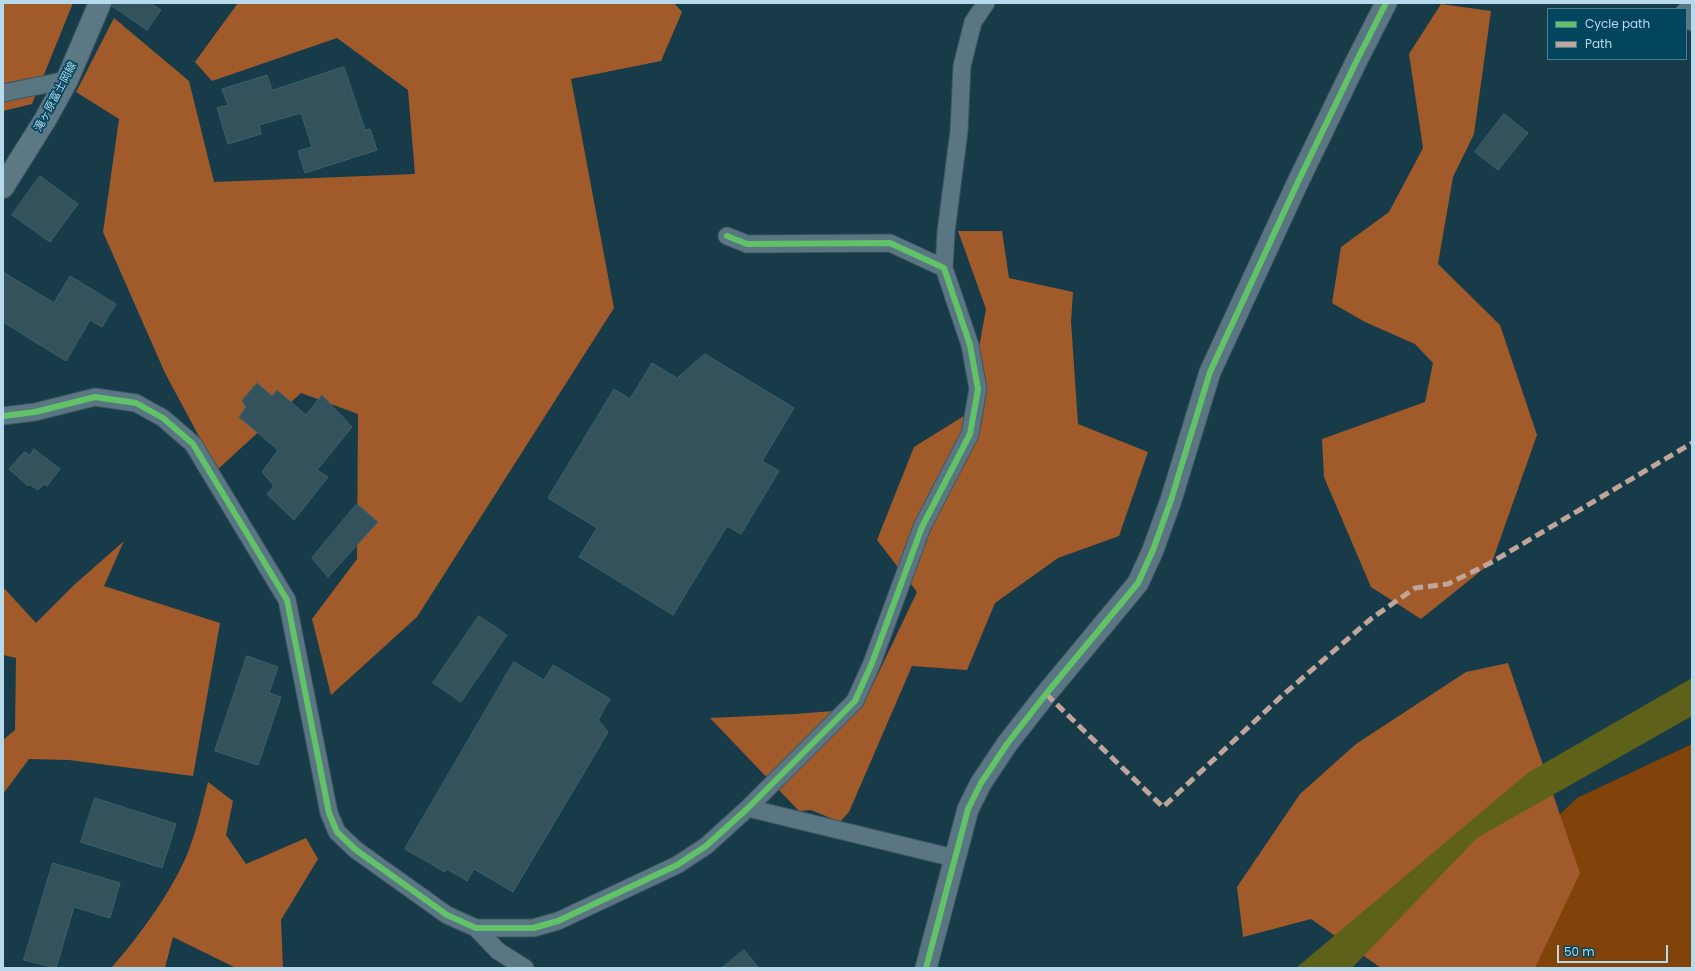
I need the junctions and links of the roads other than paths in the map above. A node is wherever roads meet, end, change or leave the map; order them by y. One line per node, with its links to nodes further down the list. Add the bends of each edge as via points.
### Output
1 (100, 3): 4 (main road, 滝ヶ原富士岡線)
2 (986, 3): 8 (street, via 973,22 962,66 959,131)
3 (1386, 3): 11 (street, via 1300,177 1210,372 1171,500 1138,583 1002,751 968,809)
4 (67, 80): 5 (street); 6 (main road, 滝ヶ原富士岡線)
5 (3, 93)
6 (3, 188)
7 (727, 236): 8 (street, via 747,244 890,243)
8 (944, 268): 10 (street, via 970,345 978,389 970,434 922,527 872,663 855,701)
9 (3, 416): 12 (street, via 35,412 96,397 136,403 163,418 193,444 287,600 329,813 337,832 356,850 447,914)
10 (748, 808): 11 (street); 12 (street, via 706,846 677,865 558,921 533,928)
11 (954, 858): 14 (street)
12 (476, 928): 13 (street, via 498,951)
13 (525, 968)
14 (926, 968)

